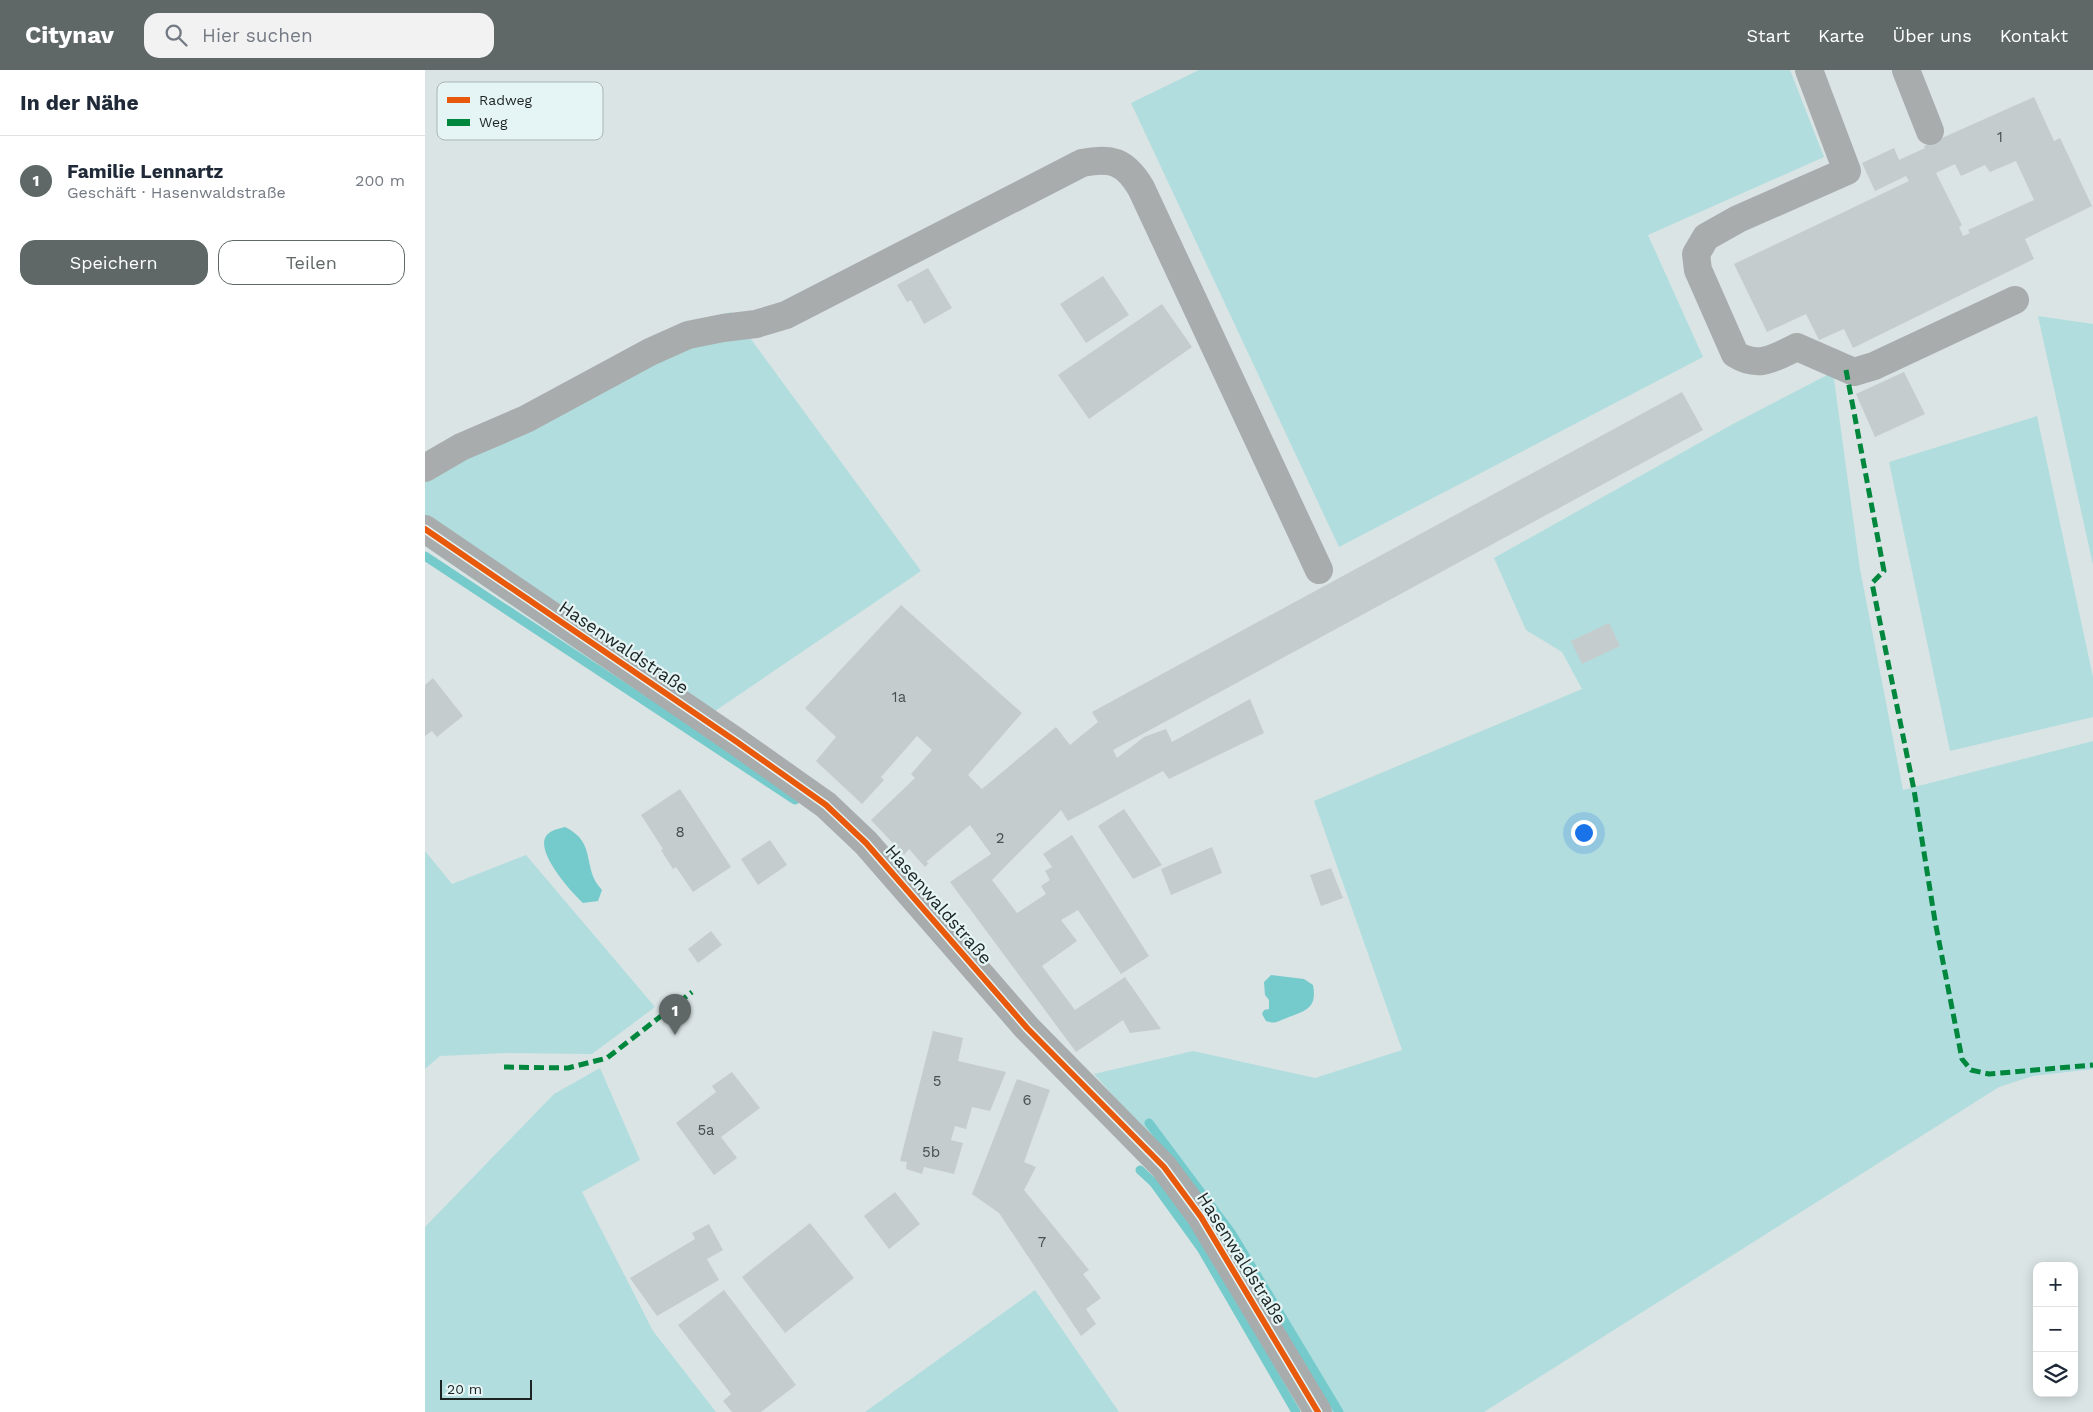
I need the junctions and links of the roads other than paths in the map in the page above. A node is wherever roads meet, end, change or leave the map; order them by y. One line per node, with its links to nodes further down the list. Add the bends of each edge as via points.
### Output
1 (1809, 70): 4 (street, via 1847,171 1706,236 1696,254 1698,270 1735,354 1745,361 1759,363 1797,347 1855,372)
2 (1906, 70): 3 (street)
3 (1930, 131)
4 (2015, 300)
5 (425, 468): 7 (street, via 688,335 755,324 786,315 1082,163 1110,160 1122,165 1141,188)
6 (425, 529): 8 (street, Hasenwaldstraße, via 826,805 866,843 1027,1028 1164,1167 1201,1217)
7 (1319, 570)
8 (1318, 1412)

